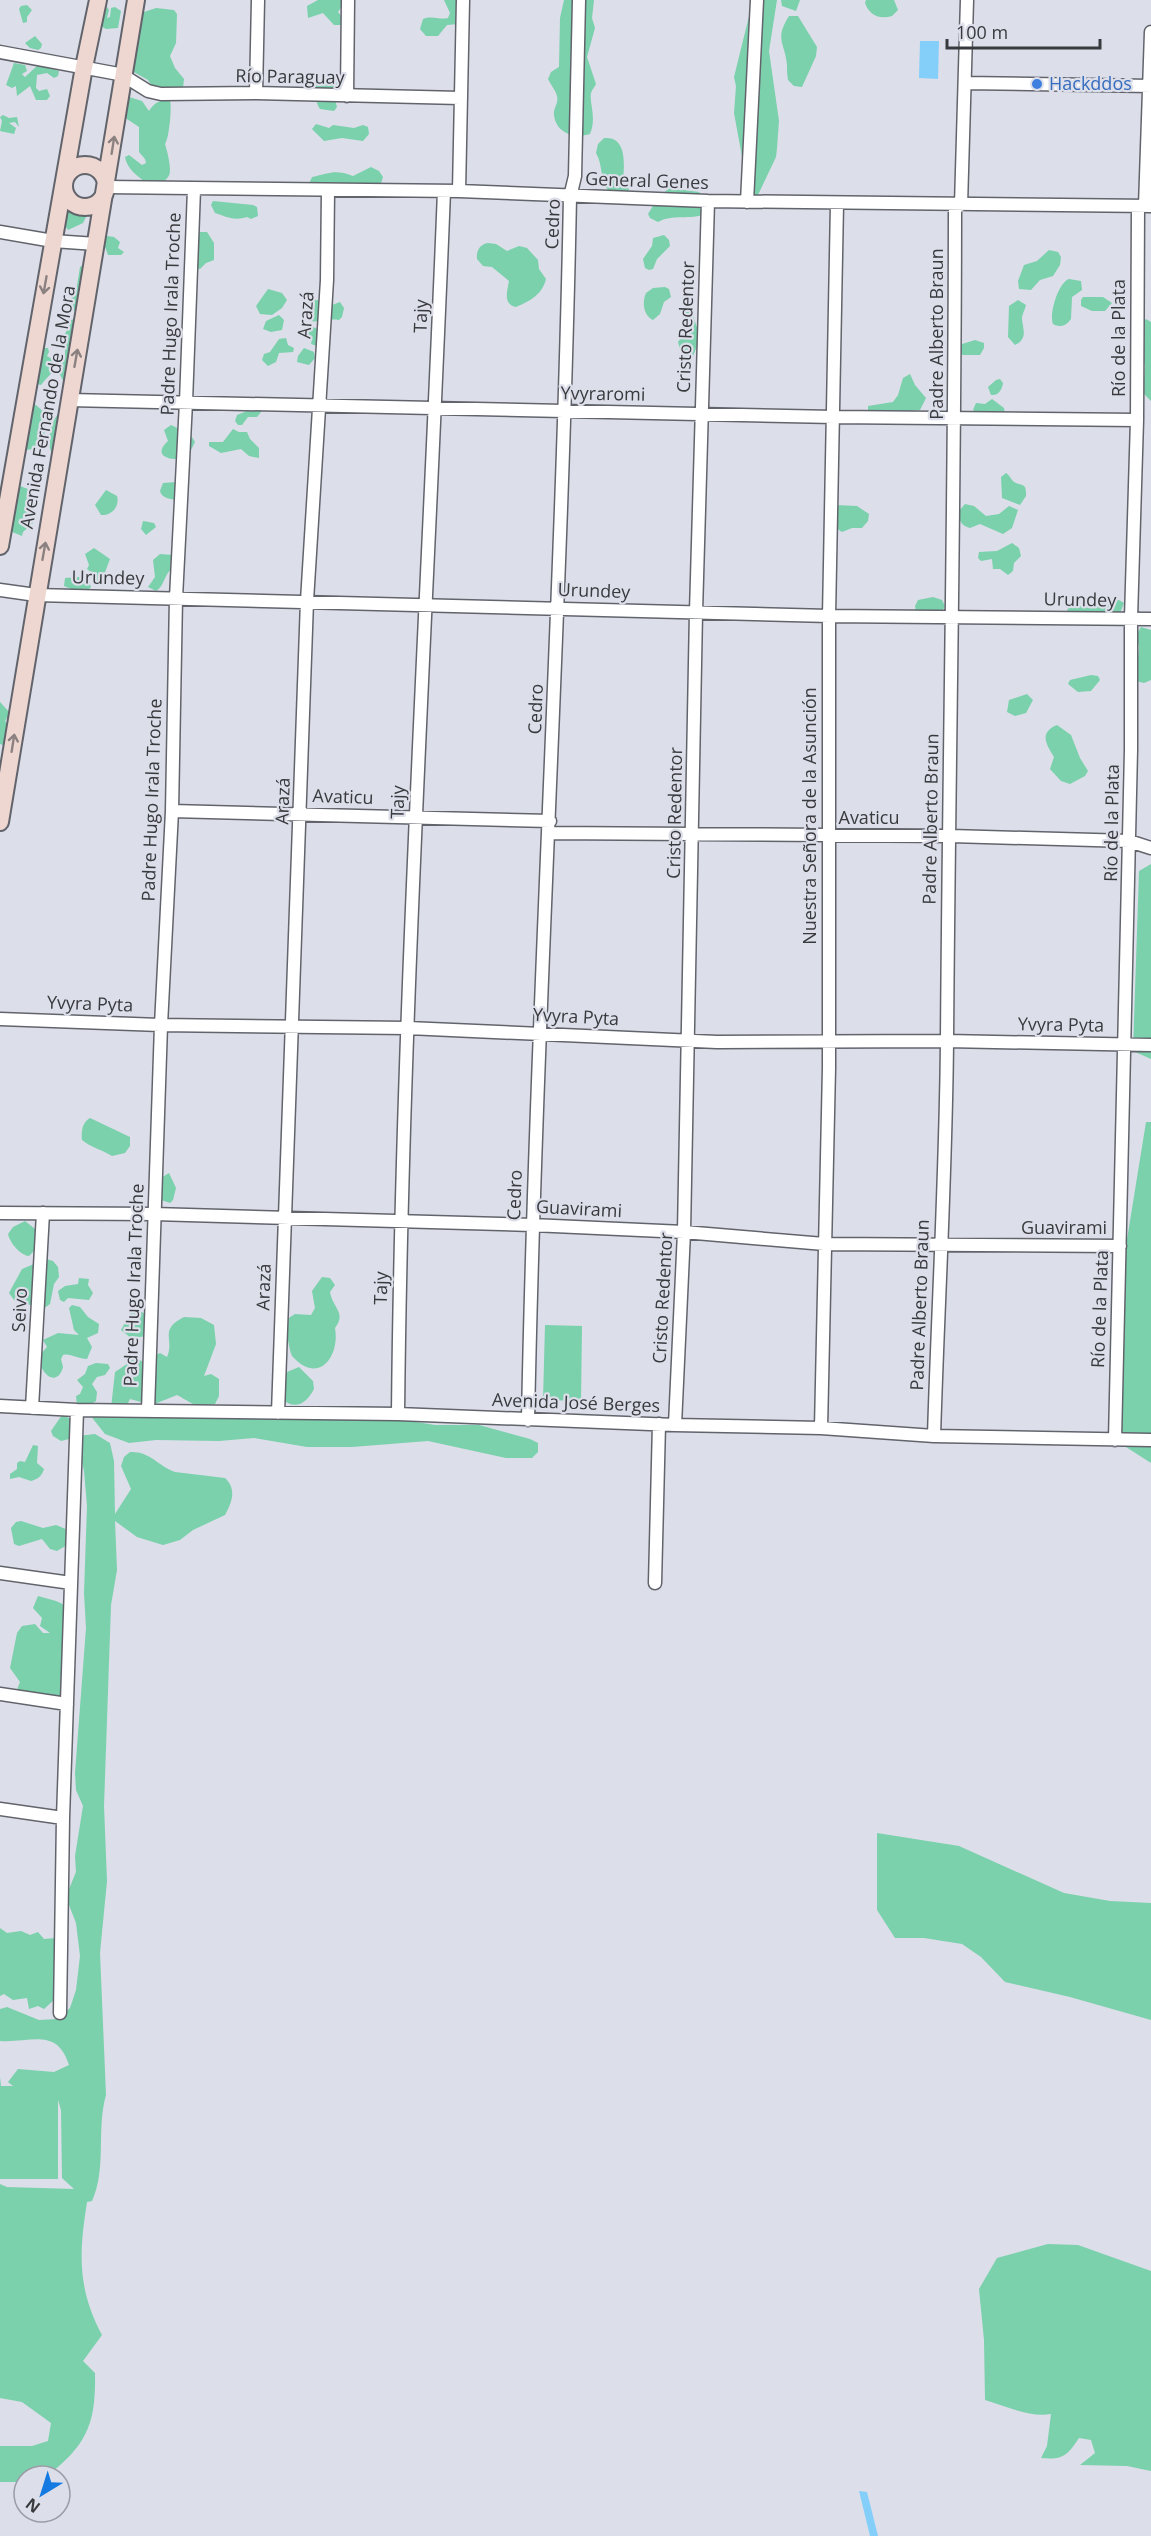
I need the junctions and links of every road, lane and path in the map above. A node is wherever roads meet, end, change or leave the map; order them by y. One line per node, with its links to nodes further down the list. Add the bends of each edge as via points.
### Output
1 (98, 0): 11 (main road, Avenida Fernando de la Mora)
2 (136, 0): 12 (main road, Avenida Fernando de la Mora)
3 (258, 0): 15 (street)
4 (348, 0): 16 (street)
5 (463, 0): 17 (street)
6 (579, 0): 24 (street, Cedro, via 575,176)
7 (757, 0): 26 (street)
8 (967, 0): 13 (street, Padre Alberto Braun)
9 (1151, 32): 14 (street, Río de la Plata)
10 (0, 52): 11 (street)
11 (84, 67): 12 (street); 18 (main road, Avenida Fernando de la Mora)
12 (124, 75): 15 (street, Río Paraguay, via 148,92 161,94); 19 (main road, Avenida Fernando de la Mora, one-way to 12)
13 (965, 83): 14 (street); 28 (street, Padre Alberto Braun)
14 (1150, 86): 29 (street, Río de la Plata)
15 (256, 93): 16 (street, Río Paraguay)
16 (347, 96): 17 (street, Río Paraguay)
17 (460, 98): 23 (street)
18 (64, 180): 19 (main road, via 72,169 91,166 102,174); 19 (main road, via 65,194 81,207 95,205); 31 (main road, Avenida Fernando de la Mora)
19 (106, 187): 20 (street, General Genes); 32 (main road, Avenida Fernando de la Mora)
20 (194, 189): 21 (street, General Genes); 34 (street, Padre Hugo Irala Troche)
21 (328, 191): 22 (street, General Genes); 35 (street, Arazá, via 327,280)
22 (444, 191): 23 (street, General Genes); 36 (street, Tajy)
23 (459, 191): 24 (street, General Genes)
24 (570, 197): 25 (street, General Genes); 37 (street, Cedro)
25 (708, 201): 26 (street, General Genes); 38 (street, Cristo Redentor)
26 (747, 202): 27 (street, General Genes)
27 (837, 204): 28 (street, General Genes); 39 (street, Nuestra Señora de la Asunción)
28 (958, 204): 29 (street, General Genes); 40 (street, Padre Alberto Braun)
29 (1144, 207): 41 (street, Río de la Plata)
30 (0, 232): 31 (street)
31 (53, 241): 32 (street); 42 (main road, Avenida Fernando de la Mora, one-way to 42)
32 (96, 244): 33 (main road, Avenida Fernando de la Mora, one-way to 32)
33 (69, 400): 34 (street, Yvyraromi); 45 (main road, Avenida Fernando de la Mora, one-way to 33)
34 (186, 402): 35 (street, Yvyraromi); 46 (street, Padre Hugo Irala Troche)
35 (318, 405): 36 (street, Yvyraromi); 47 (street, Arazá)
36 (435, 408): 37 (street, Yvyraromi); 48 (street, Tajy)
37 (566, 411): 38 (street, Yvyraromi); 49 (street, Cedro)
38 (701, 414): 39 (street, Yvyraromi); 50 (street, Cristo Redentor)
39 (834, 417): 40 (street, Yvyraromi); 51 (street, Nuestra Señora de la Asunción)
40 (955, 418): 41 (street, Yvyraromi); 52 (street, Padre Alberto Braun)
41 (1137, 420): 53 (street, Río de la Plata)
42 (6, 471): 43 (main road, Avenida Fernando de la Mora)
43 (0, 546)
44 (0, 590): 45 (street, Urundey)
45 (36, 595): 46 (street, Urundey); 58 (main road, Avenida Fernando de la Mora, one-way to 45)
46 (176, 598): 47 (street, Urundey); 55 (street, Padre Hugo Irala Troche)
47 (307, 601): 48 (street, Urundey); 56 (street, Arazá)
48 (424, 605): 49 (street, Urundey); 57 (street, Tajy)
49 (557, 608): 50 (street, Urundey); 59 (street, Cedro)
50 (696, 612): 51 (street, Urundey); 60 (street, Cristo Redentor)
51 (829, 616): 52 (street, Urundey); 61 (street, Nuestra Señora de la Asunción)
52 (951, 616): 53 (street, Urundey); 62 (street, Padre Alberto Braun)
53 (1131, 618): 54 (street, Urundey); 63 (street, Río de la Plata)
54 (1151, 619)
55 (172, 811): 56 (street, Avaticu); 66 (street, Padre Hugo Irala Troche)
56 (301, 814): 57 (street, Avaticu); 67 (street, Arazá)
57 (416, 818): 59 (street, Avaticu); 68 (street, Tajy)
58 (0, 822)
59 (550, 827): 60 (street, Avaticu); 69 (street, Cedro)
60 (693, 833): 61 (street, Avaticu); 70 (street, Cristo Redentor)
61 (829, 836): 62 (street, Avaticu); 72 (street, Nuestra Señora de la Asunción)
62 (951, 836): 63 (street, Avaticu); 71 (street, Padre Alberto Braun)
63 (1129, 841): 64 (street, Avaticu); 73 (street, Río de la Plata)
64 (1151, 848)
65 (0, 1018): 66 (street, Yvyra Pyta)
66 (161, 1025): 67 (street, Yvyra Pyta); 77 (street, Padre Hugo Irala Troche)
67 (292, 1027): 68 (street, Yvyra Pyta); 78 (street, Arazá)
68 (408, 1028): 69 (street, Yvyra Pyta); 79 (street, Tajy)
69 (540, 1033): 70 (street, Yvyra Pyta); 80 (street, Cedro)
70 (688, 1040): 72 (street, Yvyra Pyta); 81 (street, Cristo Redentor)
71 (947, 1041): 72 (street, Yvyra Pyta); 73 (street, Yvyra Pyta); 83 (street, Padre Alberto Braun)
72 (827, 1042): 82 (street, Nuestra Señora de la Asunción)
73 (1124, 1043): 74 (street, Yvyra Pyta); 84 (street, Río de la Plata)
74 (1151, 1045)
75 (0, 1213): 76 (street, Guavirami)
76 (43, 1213): 77 (street, Guavirami); 86 (street, Seivo)
77 (154, 1214): 78 (street, Guavirami); 88 (street, Padre Hugo Irala Troche)
78 (284, 1218): 79 (street, Guavirami); 89 (street, Arazá)
79 (400, 1221): 80 (street, Guavirami); 90 (street, Tajy)
80 (532, 1225): 81 (street, Guavirami); 91 (street, Cedro)
81 (684, 1232): 82 (street, Guavirami); 93 (street, Cristo Redentor)
82 (824, 1244): 83 (street, Guavirami); 94 (street, Nuestra Señora de la Asunción)
83 (940, 1246): 84 (street, Guavirami); 95 (street, Padre Alberto Braun)
84 (1120, 1246): 96 (street, Río de la Plata)
85 (0, 1406): 86 (street, Avenida José Berges)
86 (32, 1408): 87 (street, Avenida José Berges)
87 (77, 1410): 88 (street, Avenida José Berges); 99 (street)
88 (148, 1412): 89 (street, Avenida José Berges)
89 (278, 1413): 90 (street, Avenida José Berges)
90 (398, 1414): 91 (street, Avenida José Berges)
91 (528, 1420): 92 (street, Avenida José Berges)
92 (659, 1424): 93 (street, Avenida José Berges); 100 (street)
93 (675, 1425): 94 (street, Avenida José Berges)
94 (821, 1428): 95 (street, Avenida José Berges)
95 (934, 1436): 96 (street, Avenida José Berges)
96 (1115, 1440): 97 (street, Avenida José Berges)
97 (1151, 1440)
98 (0, 1573): 99 (street)
99 (71, 1583): 102 (street)
100 (655, 1583)
101 (0, 1694): 102 (street)
102 (67, 1704): 104 (street)
103 (0, 1809): 104 (street)
104 (63, 1818): 105 (street)
105 (60, 2013)

